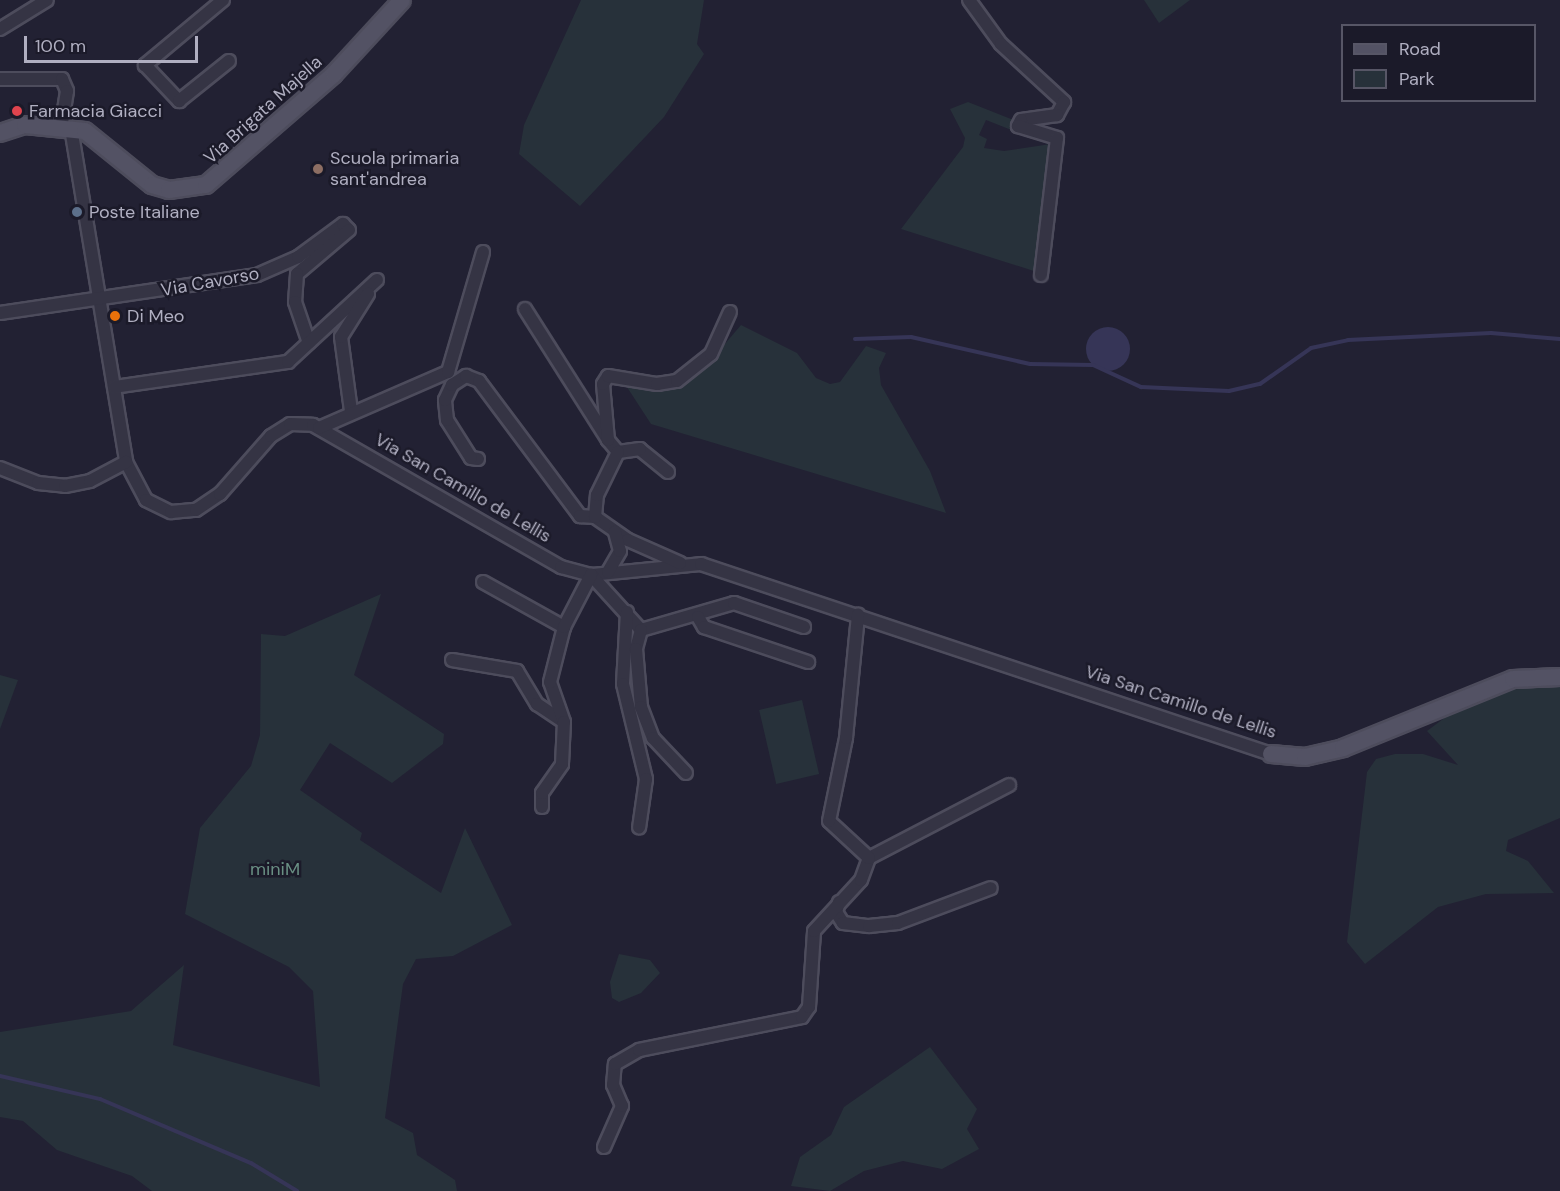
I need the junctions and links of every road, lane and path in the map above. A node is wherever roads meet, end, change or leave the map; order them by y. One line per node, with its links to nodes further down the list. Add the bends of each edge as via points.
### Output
1 (47, 0): 5 (street)
2 (223, 0): 6 (street, via 145,65 179,101)
3 (402, 0): 8 (main road, Via Brigata Majella, via 334,74 206,185 180,190 152,185 98,138)
4 (969, 0): 11 (street, via 1001,44 1064,102 1058,115 1021,120 1018,126 1057,138)
5 (0, 29)
6 (229, 61)
7 (0, 79): 8 (street, Via San Camillo de Lellis, via 62,79 67,91)
8 (66, 128): 9 (main road, Via Brigata Majella, via 26,125); 12 (street, Via San Camillo de Lellis)
9 (0, 133)
10 (483, 252): 18 (street, via 448,372)
11 (1041, 275)
12 (100, 301): 15 (street, Via Cavorso); 16 (street, Via Cavorso, via 257,275 298,257 343,224 349,230 297,274 295,302); 17 (street, Via San Camillo de Lellis)
13 (525, 309): 20 (street)
14 (730, 312): 20 (street, via 711,354 676,381 608,376 603,384)
15 (0, 313)
16 (309, 343): 17 (street, via 288,362 271,367); 18 (street, via 374,282 341,337)
17 (114, 387): 23 (street, Via San Camillo de Lellis)
18 (351, 411): 19 (street)
19 (319, 428): 23 (street, Via San Camillo de Lellis, via 290,424 271,436 220,494 196,510 171,512 146,500); 32 (street, Via San Camillo de Lellis, via 561,567)
20 (608, 440): 21 (street)
21 (618, 452): 25 (street, via 640,449); 26 (street, via 597,495)
22 (478, 459): 26 (street, Via San Camillo de Lellis, via 471,458 447,420 445,400 453,385 466,376 479,381 580,516)
23 (126, 462): 24 (street, via 90,481 65,486 38,483)
24 (0, 468)
25 (668, 472)
26 (595, 518): 27 (street, Via San Camillo de Lellis)
27 (615, 532): 28 (street, Via San Camillo de Lellis); 30 (street); 31 (street, via 621,551)
28 (628, 540): 29 (street, Via San Camillo de Lellis); 30 (street)
29 (683, 565): 30 (street, Via San Camillo de Lellis); 35 (street, Via San Camillo de Lellis, via 700,564)
30 (634, 568): 31 (street, Via San Camillo de Lellis)
31 (608, 572): 32 (street, Via San Camillo de Lellis)
32 (591, 575): 34 (street); 37 (street)
33 (483, 582): 37 (street)
34 (627, 612): 39 (street); 48 (street, via 623,684 646,779)
35 (858, 615): 44 (street, Via San Camillo de Lellis); 49 (street, via 846,738 829,821)
36 (698, 617): 38 (street, via 735,603); 39 (street); 41 (street, via 704,627)
37 (564, 627): 43 (street, via 550,682)
38 (804, 627)
39 (641, 630): 45 (street, via 636,649 641,707 652,738)
40 (452, 660): 43 (street, via 517,671 537,704)
41 (808, 662)
42 (1560, 677): 44 (main road, Via San Camillo de Lellis, via 1513,679 1343,748 1305,757)
43 (564, 722): 47 (street, via 561,764 542,793)
44 (1271, 754)
45 (686, 773)
46 (1010, 785): 49 (street)
47 (542, 807)
48 (639, 828)
49 (869, 858): 51 (street, via 861,880)
50 (991, 888): 51 (street, via 898,923 869,926 843,923 836,912)
51 (838, 902): 52 (street, via 814,931 809,1007 802,1017 639,1050 615,1064 613,1085 622,1106)
52 (604, 1146)

